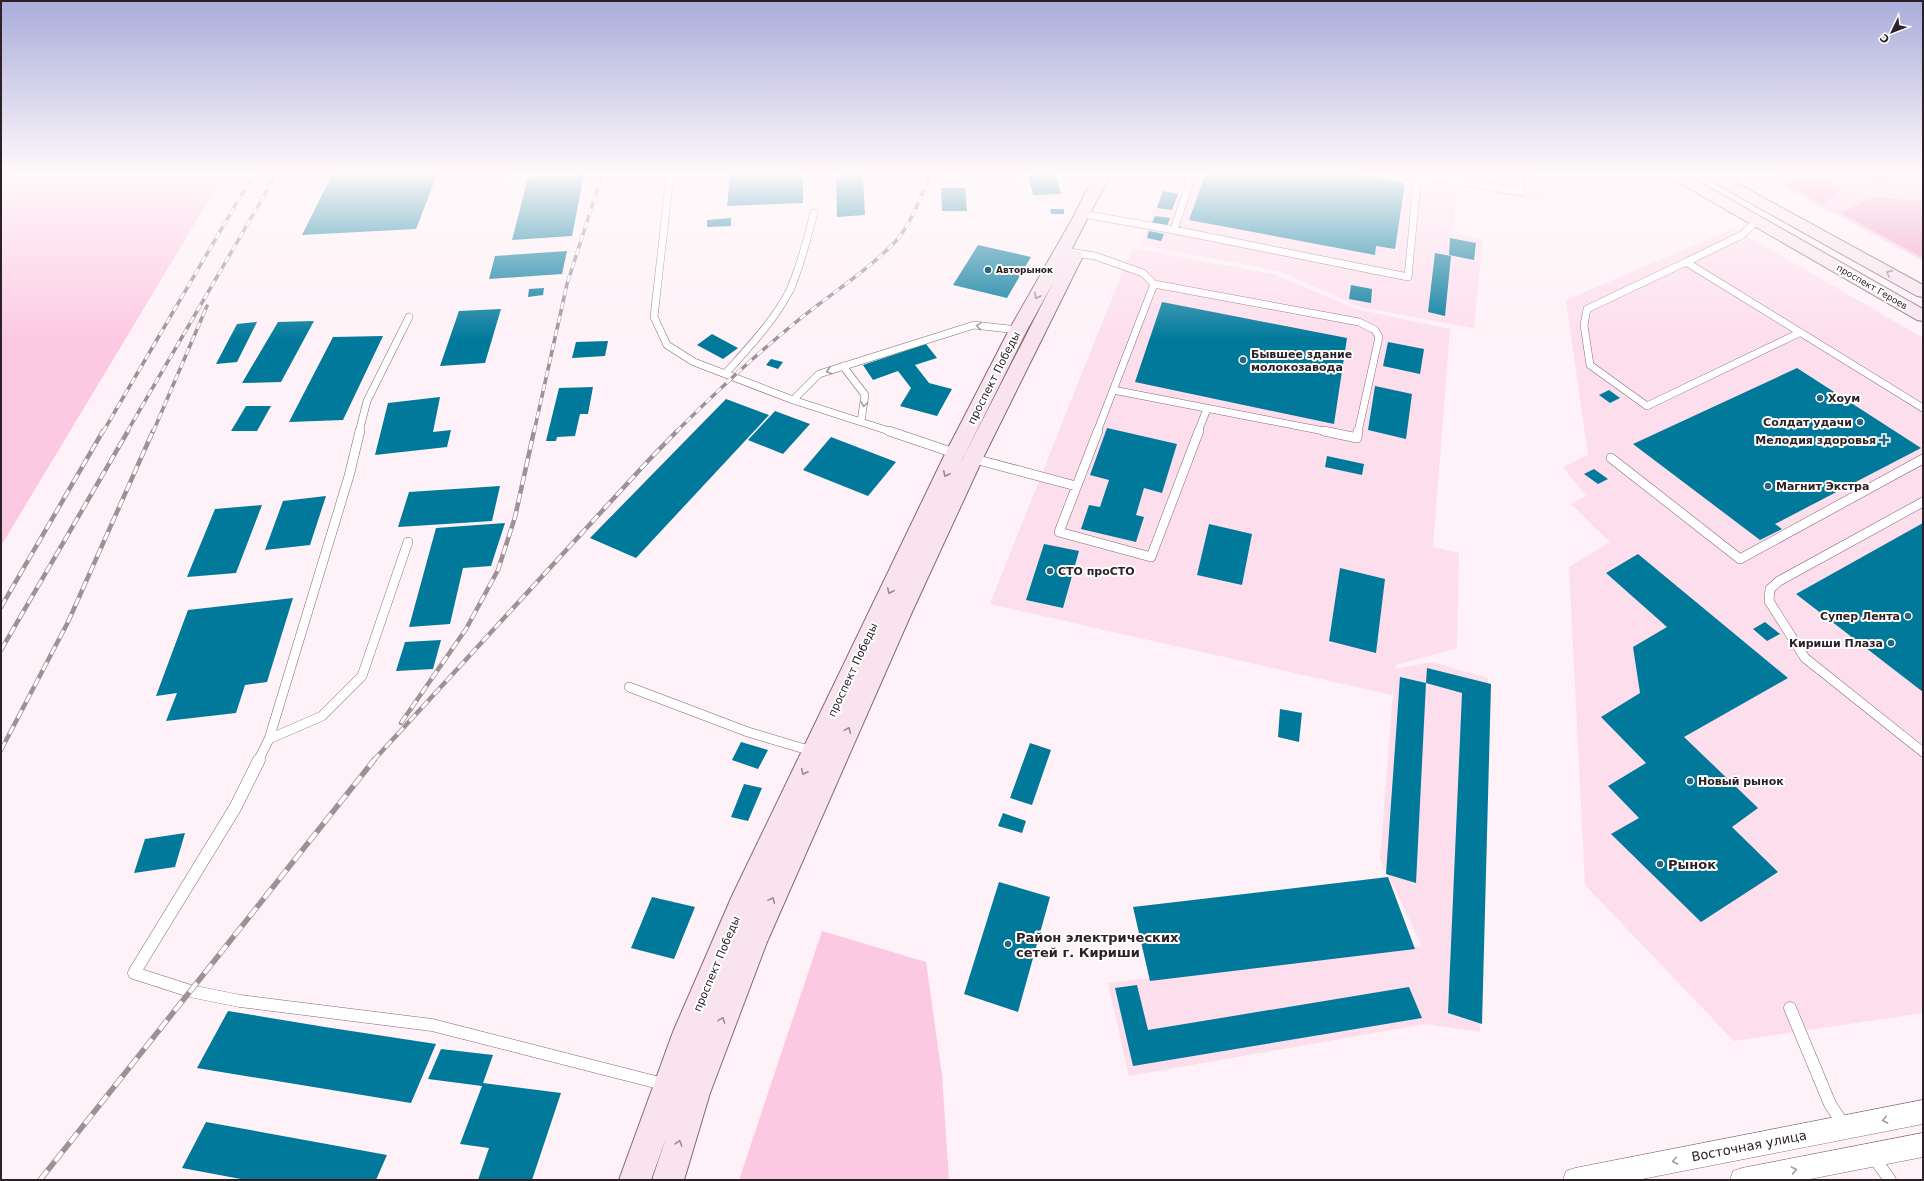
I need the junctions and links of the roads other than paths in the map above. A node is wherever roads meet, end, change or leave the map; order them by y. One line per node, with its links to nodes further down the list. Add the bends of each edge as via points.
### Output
1 (664, 230): 18 (lane, via 654,316 667,345 694,362)
2 (809, 230): 18 (lane, via 801,262 789,291 771,320)
3 (1082, 230): 9 (main road, проспект Победы)
4 (1174, 230): 5 (lane, via 1408,277)
5 (1412, 230)
6 (1747, 230): 10 (lane, via 1742,235)
7 (1772, 230): 13 (main road, проспект Героев)
8 (1811, 230): 12 (main road, проспект Героев, one-way to 8)
9 (1070, 252): 11 (lane, via 1095,256 1143,273); 15 (main road, проспект Победы, one-way to 15); 24 (main road, проспект Победы)
10 (1686, 262): 16 (lane); 16 (lane, via 1587,309 1584,325 1590,365 1647,406)
11 (1154, 284): 19 (lane); 22 (lane, via 1359,322 1375,330 1378,337 1357,438)
12 (1923, 292)
13 (1923, 316)
14 (409, 317): 31 (lane, via 367,401 349,476)
15 (1018, 330): 17 (lane, one-way to 17, via 974,324); 24 (main road, проспект Победы)
16 (1799, 333): 21 (lane)
17 (843, 366): 20 (lane, one-way to 20, via 819,374); 23 (lane, one-way to 23, via 865,395)
18 (726, 373): 20 (lane)
19 (1113, 390): 22 (lane); 27 (lane)
20 (793, 400): 23 (lane)
21 (1923, 408)
22 (1206, 409): 27 (lane, via 1151,557 1059,532)
23 (862, 421): 24 (lane)
24 (964, 456): 27 (lane); 33 (main road, проспект Победы)
25 (1611, 458): 26 (lane, via 1740,559)
26 (1923, 459)
27 (1076, 486)
28 (1923, 502): 32 (lane, via 1779,581 1770,589 1768,601 1806,658)
29 (408, 542): 31 (lane, via 362,676 322,716)
30 (629, 687): 33 (lane, via 748,732)
31 (269, 739): 35 (lane, via 235,808 134,973 190,992 240,1001 432,1025)
32 (1923, 752)
33 (824, 755): 35 (main road, проспект Победы, one-way to 35, via 742,905 688,1032); 36 (main road, проспект Победы, one-way to 33)
34 (1790, 1008): 38 (lane, via 1830,1104)
35 (669, 1086): 36 (lane); 41 (main road, проспект Победы)
36 (695, 1093): 42 (main road, проспект Победы, one-way to 36)
37 (1923, 1112): 38 (street, Восточная улица, one-way to 38)
38 (1845, 1128): 43 (street, Восточная улица, one-way to 43)
39 (1923, 1145): 40 (street)
40 (1872, 1154): 44 (street, one-way to 40); 45 (lane)
41 (635, 1180)
42 (668, 1180)
43 (1575, 1180)
44 (1742, 1180)
45 (1890, 1180)

